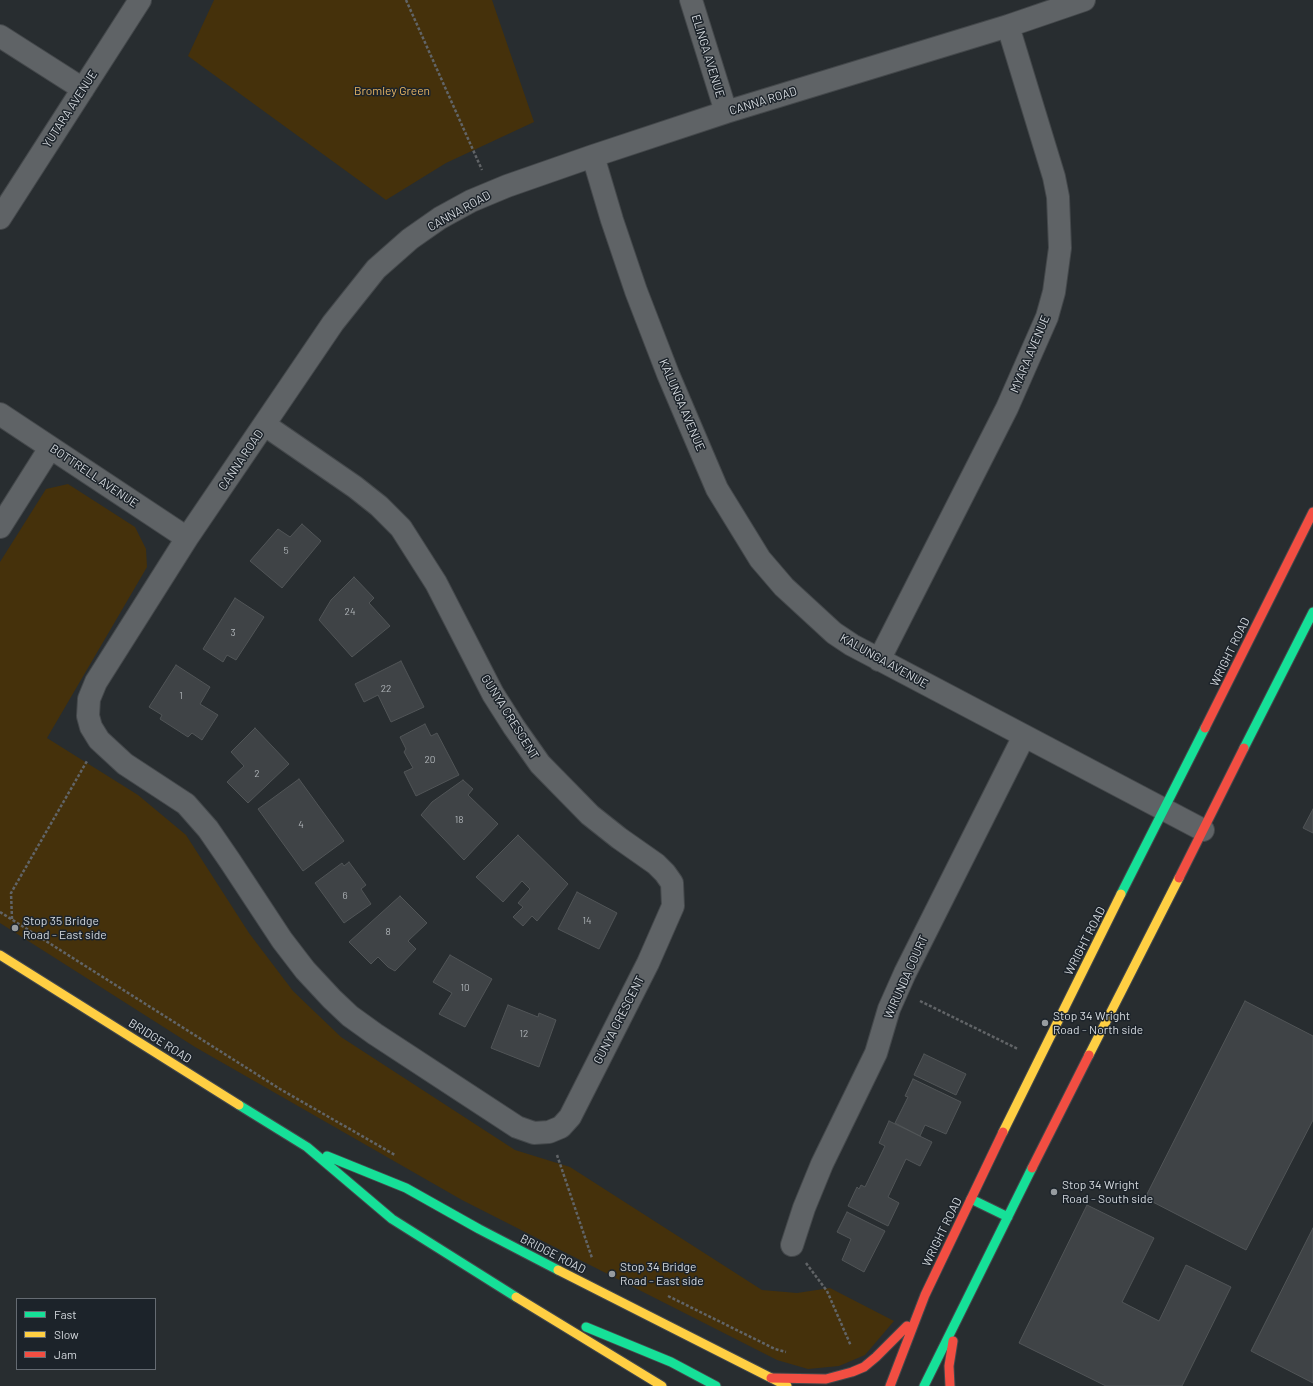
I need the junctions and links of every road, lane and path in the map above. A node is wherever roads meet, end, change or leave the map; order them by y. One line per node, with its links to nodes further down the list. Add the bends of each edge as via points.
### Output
1 (140, 0): 7 (street, YUTARA AVENUE)
2 (406, 0): 10 (path)
3 (691, 0): 8 (street, ELINGA AVENUE)
4 (1084, 0): 5 (street, CANNA ROAD)
5 (1008, 26): 8 (street, CANNA ROAD); 19 (street, MYARA AVENUE, via 1054,177 1058,198 1060,248 1054,292 1047,316 1007,408)
6 (0, 36): 7 (street)
7 (83, 89): 11 (street, YUTARA AVENUE)
8 (726, 112): 9 (street, CANNA ROAD)
9 (593, 156): 10 (street, CANNA ROAD); 19 (street, KALUNGA AVENUE, via 636,291 717,489 760,559 784,587 834,633)
10 (492, 192): 13 (street, CANNA ROAD, via 440,218 410,239 376,269 333,322)
11 (0, 218)
12 (0, 414): 14 (street, BOTTRELL AVENUE)
13 (265, 425): 17 (street, CANNA ROAD); 29 (street, GUNYA CRESCENT, via 355,487 401,528 436,583 493,694 540,764 590,815 656,864 672,883 673,906 648,963 570,1117 560,1127)
14 (50, 448): 16 (street); 17 (street, BOTTRELL AVENUE)
15 (1313, 512): 22 (main road, WRIGHT ROAD)
16 (0, 527)
17 (187, 538): 21 (street, CANNA ROAD, via 96,682 88,716 90,727)
18 (1313, 612): 23 (main road)
19 (879, 660): 20 (street, KALUNGA AVENUE)
20 (1024, 736): 22 (street, KALUNGA AVENUE); 27 (street, WIRUNDA COURT)
21 (99, 740): 25 (path, via 11,893); 29 (street, via 125,764 186,804 208,829 296,958 350,1016 406,1056 517,1127 534,1133)
22 (1165, 810): 23 (street, KALUNGA AVENUE); 32 (main road, WRIGHT ROAD, via 1020,1096)
23 (1203, 830): 33 (main road)
24 (0, 912): 25 (path)
25 (12, 919): 31 (path, via 280,1089)
26 (0, 955): 30 (main road, BRIDGE ROAD)
27 (898, 990): 28 (path); 34 (street, WIRUNDA COURT, via 889,1009 876,1053 822,1164)
28 (1021, 1051)
29 (549, 1132): 36 (path)
30 (307, 1148): 39 (main road, BRIDGE ROAD, via 392,1219); 44 (main road, BRIDGE ROAD, via 406,1188 479,1229)
31 (396, 1156)
32 (971, 1199): 33 (main road); 40 (main road, WRIGHT ROAD)
33 (1008, 1217): 41 (main road)
34 (792, 1245): 42 (path, via 827,1291)
35 (585, 1254): 36 (path)
36 (592, 1258): 37 (path)
37 (598, 1261)
38 (662, 1293): 43 (path, via 775,1349)
39 (521, 1300): 45 (main road, BRIDGE ROAD); 46 (main road, via 671,1362)
40 (917, 1315): 44 (main road, via 887,1348 864,1367 826,1380); 48 (main road, WRIGHT ROAD)
41 (956, 1322): 49 (main road); 50 (main road, via 949,1366)
42 (853, 1350)
43 (792, 1354)
44 (771, 1378): 47 (main road, BRIDGE ROAD)
45 (659, 1385)
46 (716, 1386)
47 (787, 1386)
48 (890, 1386)
49 (924, 1386)
50 (950, 1386)

